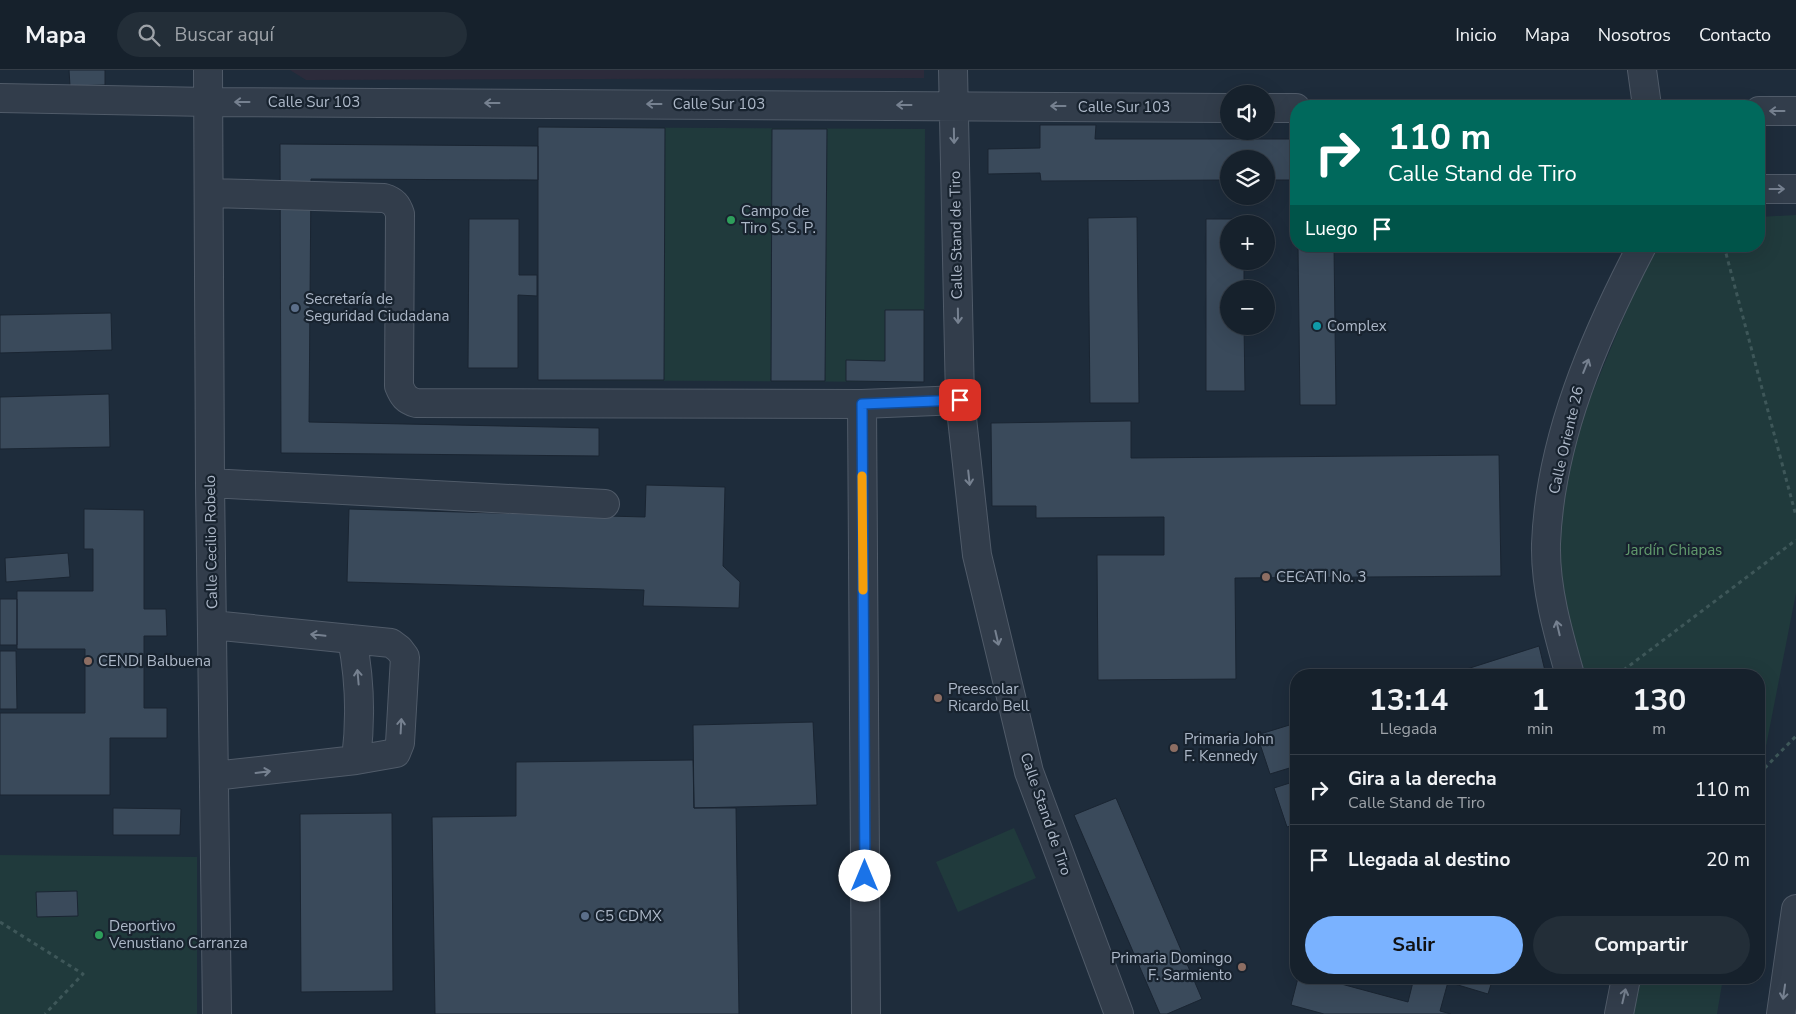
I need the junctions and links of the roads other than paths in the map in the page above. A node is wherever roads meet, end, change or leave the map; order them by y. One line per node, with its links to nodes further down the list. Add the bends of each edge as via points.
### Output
1 (208, 70): 6 (street, Calle Cecilio Robelo)
2 (953, 70): 7 (street, Calle Stand de Tiro)
3 (1642, 70): 5 (street)
4 (0, 98): 6 (street, Calle Sur 103)
5 (1646, 100)
6 (208, 102): 7 (street, Calle Sur 103, one-way to 6); 15 (street, Calle Cecilio Robelo)
7 (953, 106): 8 (street, Calle Sur 103, one-way to 7); 17 (street, Calle Stand de Tiro, one-way to 17)
8 (1220, 108)
9 (1275, 108): 10 (street)
10 (1290, 108)
11 (1765, 111): 12 (street, one-way to 11)
12 (1796, 111)
13 (1765, 189): 14 (street, one-way to 14)
14 (1796, 189)
15 (210, 193): 18 (street, via 384,198 398,206 400,386 402,394 416,403); 19 (street, Calle Cecilio Robelo)
16 (1639, 252): 23 (street, Calle Oriente 26, one-way to 16, via 1551,595 1546,545 1555,476 1577,388 1612,304)
17 (960, 400): 18 (street); 30 (street, Calle Stand de Tiro, one-way to 30, via 978,555 1029,772)
18 (862, 404): 29 (street)
19 (210, 483): 20 (street); 21 (street, Calle Cecilio Robelo)
20 (606, 504)
21 (212, 625): 22 (street, one-way to 21); 25 (street, Calle Cecilio Robelo)
22 (352, 639): 24 (street, one-way to 22, via 359,680); 24 (street, one-way to 22, via 396,753 400,743 405,657 391,643)
23 (1569, 669)
24 (356, 760): 25 (street, one-way to 24)
25 (214, 776): 28 (street, Calle Cecilio Robelo)
26 (1796, 909): 32 (street, one-way to 32)
27 (1625, 984): 31 (street, one-way to 27)
28 (217, 1014)
29 (866, 1014)
30 (1119, 1014)
31 (1619, 1014)
32 (1781, 1014)

